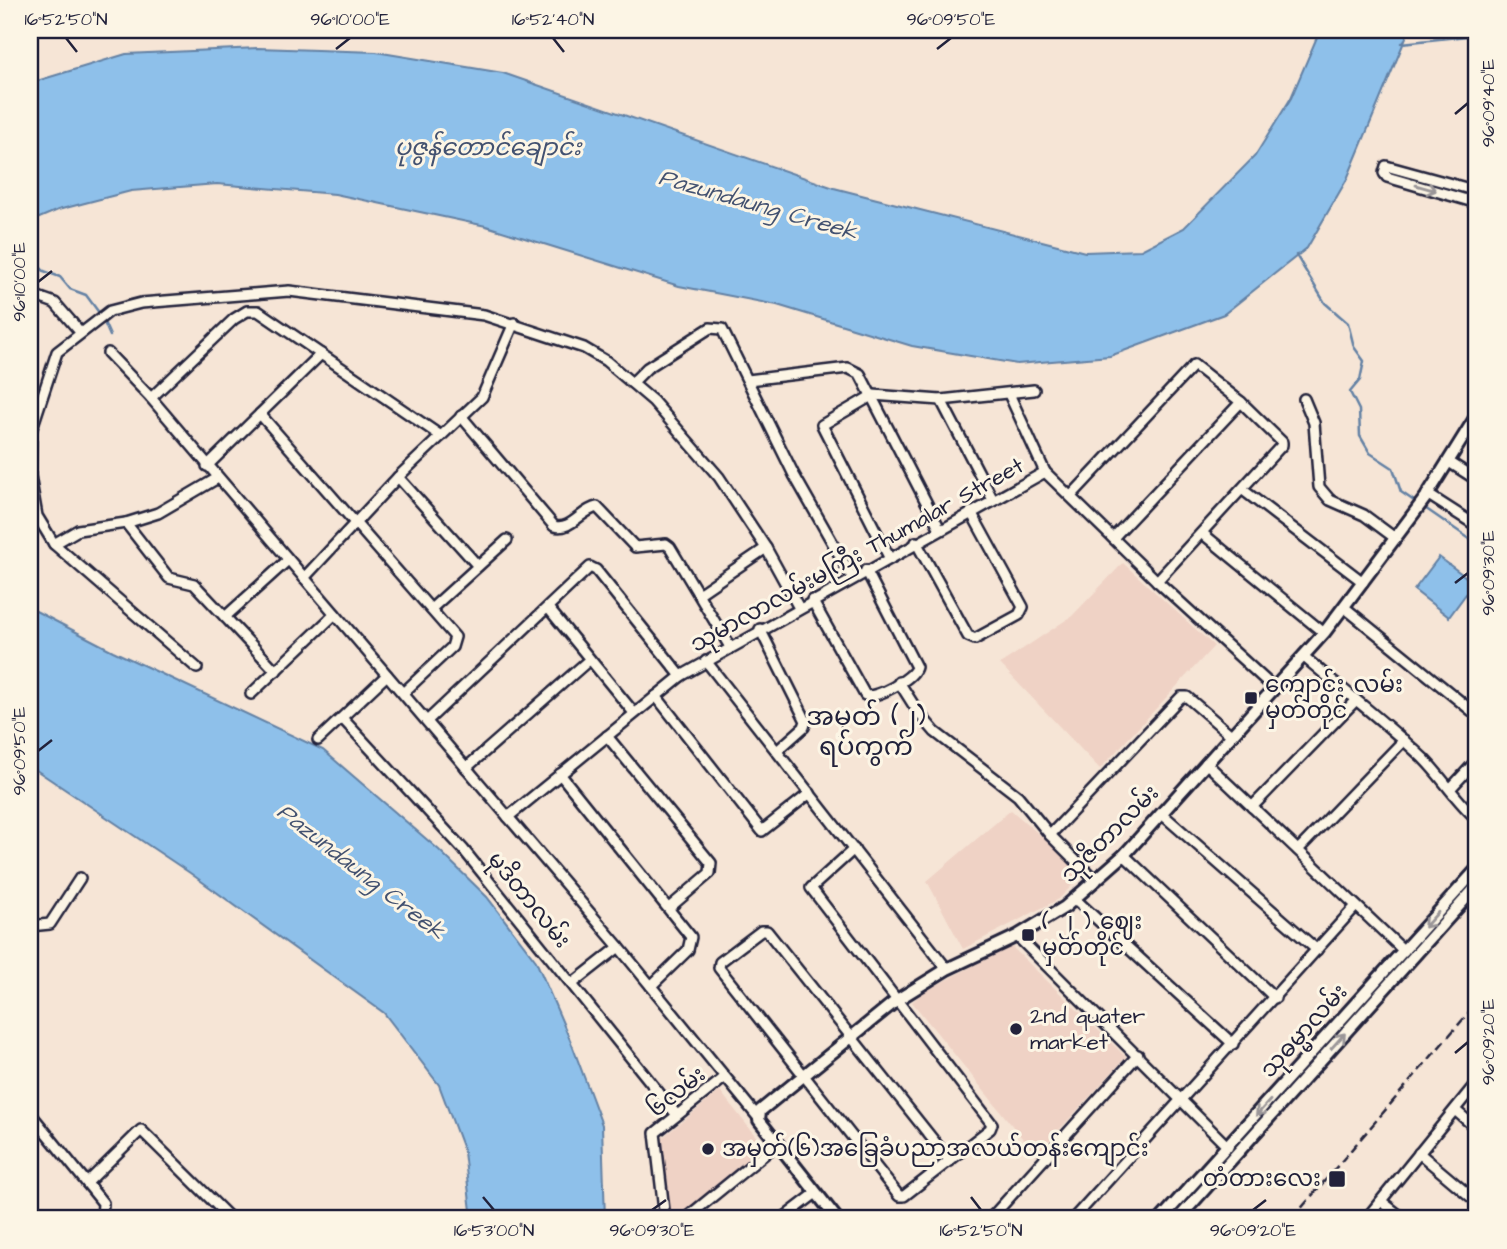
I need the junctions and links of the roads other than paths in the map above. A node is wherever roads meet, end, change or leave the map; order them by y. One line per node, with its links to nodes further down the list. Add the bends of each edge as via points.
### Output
1 (1477, 191): 2 (street, one-way to 2, via 1386,166 1384,173)
2 (1477, 203)
3 (30, 295): 5 (street, via 54,303)
4 (514, 323): 5 (street, via 484,315 289,291 141,303 106,314); 9 (street, via 584,348); 19 (street, via 486,390)
5 (81, 333): 41 (street, via 57,352 31,431 30,476 37,516)
6 (108, 353): 13 (street)
7 (321, 354): 13 (street, via 258,311 247,311); 17 (street); 20 (street)
8 (748, 380): 9 (street, via 717,326 647,368); 12 (street, via 848,368 860,374); 47 (street, via 794,475)
9 (632, 383): 42 (street, via 719,477)
10 (1034, 390): 11 (street)
11 (1009, 394): 15 (street); 23 (street)
12 (873, 395): 15 (street); 35 (street); 43 (street, via 822,425)
13 (151, 398): 22 (street)
14 (1304, 399): 38 (street, via 1314,423 1316,473 1325,496 1364,515)
15 (941, 400): 30 (street)
16 (1241, 402): 27 (street, via 1282,445); 29 (street, via 1194,365); 37 (street)
17 (260, 414): 22 (street); 33 (street)
18 (1477, 415): 21 (main road)
19 (461, 416): 20 (street); 51 (street, via 554,526 566,526 597,507 635,547 670,547)
20 (441, 436): 24 (street)
21 (1449, 462): 26 (street); 28 (main road)
22 (206, 467): 25 (street)
23 (1045, 472): 29 (street, သုမာလာလမ်းမကြီး Thumalar Street); 30 (street, သုမာလာလမ်းမကြီး Thumalar Street)
24 (398, 477): 33 (street); 45 (street)
25 (216, 479): 32 (street, via 158,513); 44 (street)
26 (1477, 480)
27 (1243, 490): 36 (street); 50 (street)
28 (1427, 495): 34 (street); 38 (main road, သုဇိတာလမ်း)
29 (1071, 496): 37 (street, သုမာလာလမ်းမကြီး Thumalar Street)
30 (993, 500): 31 (street, သုမာလာလမ်းမကြီး Thumalar Street)
31 (971, 512): 35 (street, သုမာလာလမ်းမကြီး Thumalar Street); 40 (street, via 1023,607 1019,615 971,640)
32 (126, 523): 41 (street, via 78,530); 58 (street, via 169,578 194,584)
33 (355, 524): 48 (street); 55 (street)
34 (1477, 526)
35 (940, 529): 40 (street, သုမာလာလမ်းမကြီး Thumalar Street)
36 (1202, 533): 49 (street); 60 (street)
37 (1113, 538): 49 (street, သုမာလာလမ်းမကြီး Thumalar Street)
38 (1395, 538): 50 (main road, သုဇိတာလမ်း)
39 (508, 540): 45 (street)
40 (916, 542): 43 (street, သုမာလာလမ်းမကြီး Thumalar Street)
41 (54, 544): 65 (street)
42 (766, 548): 51 (street); 54 (street)
43 (889, 557): 46 (street, သုမာလာလမ်းမကြီး Thumalar Street)
44 (288, 560): 48 (street); 58 (street)
45 (478, 566): 55 (street)
46 (866, 570): 47 (street, သုမာလာလမ်းမကြီး Thumalar Street); 69 (street, via 916,667)
47 (852, 577): 52 (street, သုမာလာလမ်းမကြီး Thumalar Street)
48 (304, 578): 57 (street)
49 (1157, 581): 70 (street, သုမာလာလမ်းမကြီး Thumalar Street)
50 (1363, 582): 53 (main road, သုဇိတာလမ်း)
51 (700, 593): 61 (street)
52 (812, 600): 54 (street, သုမာလာလမ်းမကြီး Thumalar Street); 69 (street, via 869,698)
53 (1344, 607): 60 (main road, သုဇိတာလမ်း); 76 (street)
54 (799, 608): 59 (street, သုမာလာလမ်းမကြီး Thumalar Street)
55 (430, 609): 71 (street, via 456,642)
56 (548, 609): 63 (street); 68 (street, via 590,568 596,570); 78 (street)
57 (335, 614): 66 (street); 67 (street)
58 (225, 617): 66 (street)
59 (760, 629): 61 (street, သုမာလာလမ်းမကြီး Thumalar Street); 83 (street, via 806,721)
60 (1324, 633): 62 (main road, သုဇိတာလမ်း)
61 (730, 647): 64 (street, သုမာလာလမ်းမကြီး Thumalar Street)
62 (1303, 656): 70 (main road, သုဇိတာလမ်း); 74 (street)
63 (589, 660): 75 (street); 86 (street)
64 (706, 661): 68 (street, သုမာလာလမ်းမကြီး Thumalar Street); 83 (street)
65 (197, 668)
66 (276, 671): 72 (street)
67 (387, 675): 71 (street); 77 (street)
68 (681, 676): 73 (street, သုမာလာလမ်းမကြီး Thumalar Street)
69 (899, 682): 94 (street, via 935,732 1018,796)
70 (1274, 688): 79 (main road, သုဇိတာလမ်း)
71 (403, 693): 78 (street)
72 (251, 694)
73 (656, 696): 75 (street, သုမာလာလမ်းမကြီး Thumalar Street); 89 (street, via 762,831)
74 (1356, 700): 82 (street); 90 (street)
75 (634, 713): 80 (street, သုမာလာလမ်းမကြီး Thumalar Street)
76 (1477, 715)
77 (342, 718): 81 (street); 111 (street, မုဒိတာလမ်း, via 463,849)
78 (427, 721): 86 (street)
79 (1231, 735): 85 (main road, သုဇိတာလမ်း); 94 (street, via 1181,697)
80 (607, 736): 87 (street, သုမာလာလမ်းမကြီး Thumalar Street); 104 (street, via 711,863 710,873)
81 (318, 740)
82 (1404, 740): 88 (street); 96 (street)
83 (777, 751): 89 (street)
84 (1477, 760): 88 (street)
85 (1206, 763): 90 (street); 91 (main road, သုဇိတာလမ်း)
86 (466, 768): 92 (street)
87 (560, 774): 92 (street, သုမာလာလမ်းမကြီး Thumalar Street); 104 (street)
88 (1450, 789): 93 (street)
89 (810, 793): 95 (street)
90 (1252, 807): 96 (street)
91 (1162, 814): 97 (main road, သုဇိတာလမ်း); 108 (street)
92 (508, 817): 107 (street)
93 (1477, 819)
94 (1050, 835): 100 (street)
95 (854, 849): 110 (street); 114 (street, via 811,888)
96 (1298, 850): 103 (street)
97 (1124, 855): 100 (main road, သုဇိတာလမ်း); 113 (street)
98 (1475, 875): 109 (main road, သုဓမ္မာလမ်း, one-way to 109)
99 (80, 878): 105 (street, via 50,924)
100 (1096, 881): 102 (main road, သုဇိတာလမ်း)
101 (1477, 886): 144 (main road, သုဓမ္မာလမ်း, one-way to 101)
102 (1076, 900): 106 (main road, သုဇိတာလမ်း); 116 (street)
103 (1356, 906): 108 (street); 109 (street)
104 (669, 908): 112 (street, via 692,942)
105 (30, 926)
106 (1017, 936): 110 (main road, သုဇိတာလမ်း); 117 (street)
107 (619, 947): 111 (street); 112 (street)
108 (1317, 950): 113 (street)
109 (1404, 951): 128 (main road, သုဓမ္မာလမ်း, one-way to 128)
110 (947, 969): 114 (main road, သုဇိတာလမ်း)
111 (572, 984): 124 (street, မုဒိတာလမ်း)
112 (651, 986): 119 (street)
113 (1275, 998): 116 (street)
114 (897, 1000): 115 (main road, သုဇိတာလမ်း); 130 (street, via 992,1124)
115 (850, 1036): 118 (main road, သုဇိတာလမ်း); 118 (street, via 768,931 761,931 718,965); 130 (street)
116 (1233, 1044): 121 (street)
117 (1138, 1055): 121 (street); 141 (street)
118 (803, 1074): 125 (main road, သုဇိတာလမ်း); 130 (street, via 899,1196)
119 (724, 1078): 124 (street, ၆လမ်း); 125 (street)
120 (1477, 1082): 122 (street)
121 (1181, 1099): 128 (street); 142 (street)
122 (1455, 1110): 126 (street); 129 (street)
123 (30, 1113): 131 (street)
124 (676, 1114): 137 (street, ၆လမ်း, via 654,1137)
125 (757, 1116): 127 (main road)
126 (1477, 1129)
127 (777, 1144): 132 (main road); 138 (street)
128 (1228, 1147): 143 (main road, သုဓမ္မာလမ်း)
129 (1419, 1153): 133 (street); 134 (street)
130 (950, 1161)
131 (87, 1183): 135 (street, via 103,1203); 136 (street, via 141,1130)
132 (816, 1193): 139 (street); 140 (main road)
133 (1381, 1200): 145 (street); 146 (street)
134 (1477, 1202)
135 (102, 1219)
136 (231, 1219)
137 (665, 1219)
138 (685, 1219)
139 (782, 1219)
140 (837, 1219)
141 (990, 1219)
142 (1073, 1219)
143 (1161, 1219)
144 (1178, 1219)
145 (1366, 1219)
146 (1404, 1219)

